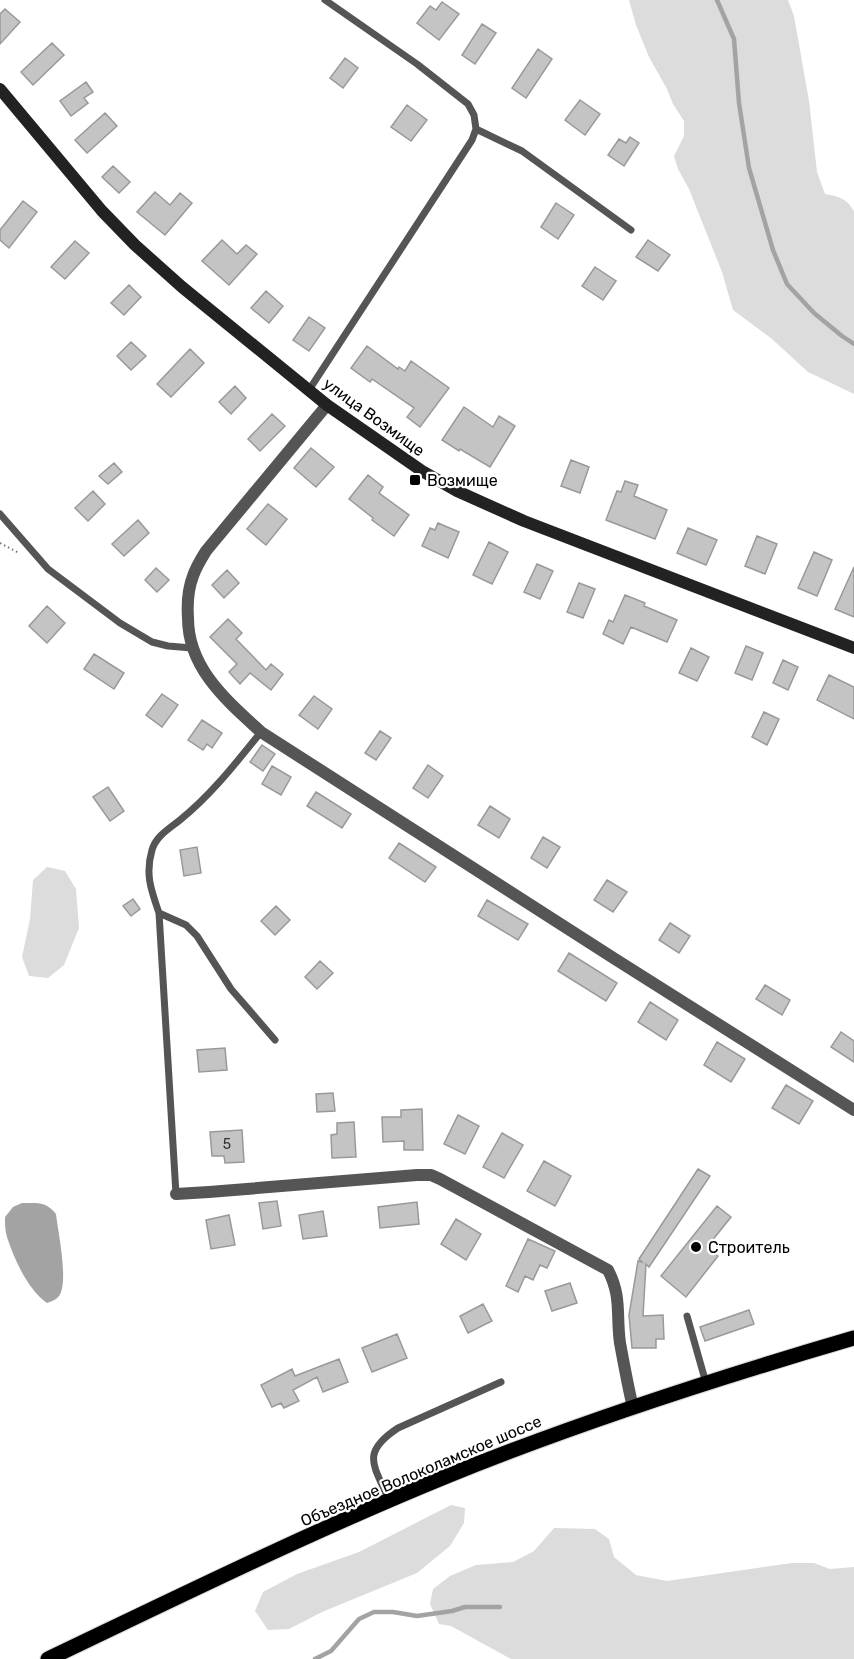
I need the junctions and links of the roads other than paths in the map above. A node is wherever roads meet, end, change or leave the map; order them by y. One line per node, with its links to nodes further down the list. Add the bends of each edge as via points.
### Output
1 (325, 0): 3 (lane, via 468,104)
2 (0, 89): 5 (main road, улица Возмище, via 135,245)
3 (476, 129): 4 (lane, via 522,151); 5 (lane)
4 (631, 230)
5 (309, 390): 6 (main road, улица Возмище)
6 (327, 405): 8 (street, via 206,551 193,575 187,601); 9 (main road, улица Возмище, via 457,491 524,521)
7 (0, 514): 8 (lane, via 48,569 120,624 152,642)
8 (192, 648): 10 (street, via 210,681)
9 (854, 648)
10 (261, 732): 11 (lane, via 227,774 195,808 159,836 152,848 149,885); 13 (street)
11 (159, 913): 12 (lane, via 186,925 197,936 231,989); 14 (lane)
12 (275, 1040)
13 (854, 1110)
14 (176, 1194): 19 (street, via 417,1175 440,1179 608,1270 619,1301 620,1341)
15 (687, 1316): 18 (lane)
16 (854, 1338): 18 (main road, Объездное Волоколамское шоссе)
17 (501, 1382): 20 (lane, via 383,1438 374,1451 373,1462)
18 (705, 1383): 19 (main road, Объездное Волоколамское шоссе)
19 (633, 1408): 20 (main road, Объездное Волоколамское шоссе, via 528,1444)
20 (389, 1500): 21 (main road, Объездное Волоколамское шоссе)
21 (48, 1659)

